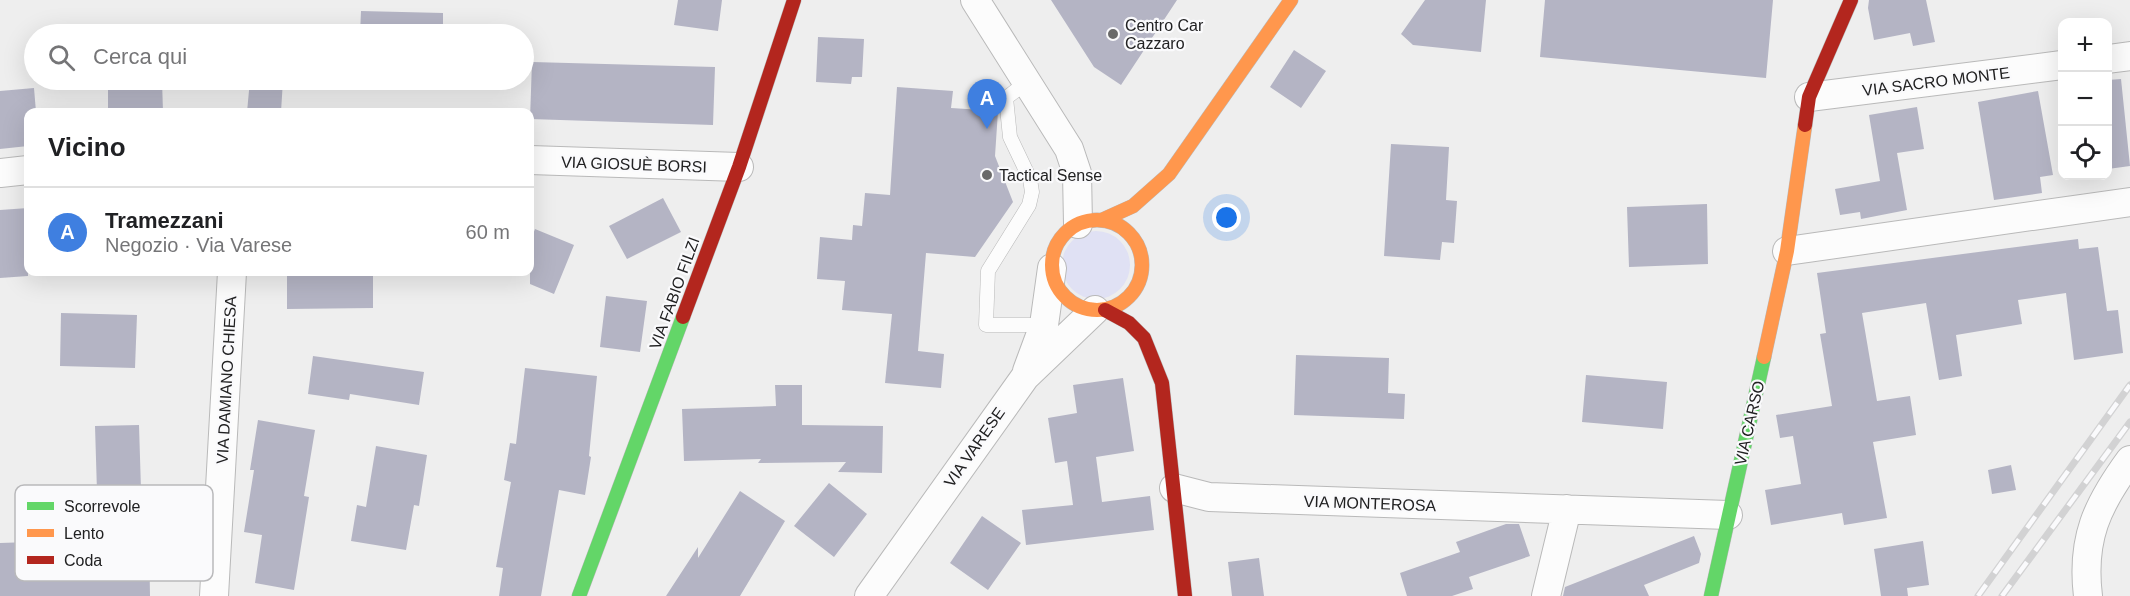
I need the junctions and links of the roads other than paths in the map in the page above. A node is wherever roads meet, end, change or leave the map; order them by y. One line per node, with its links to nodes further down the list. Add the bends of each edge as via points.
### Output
1 (794, 0): 11 (street, VIA FABIO FILZI)
2 (975, 0): 8 (street)
3 (1291, 0): 14 (street)
4 (1851, 0): 9 (street, VIA CARSO)
5 (2130, 56): 6 (street)
6 (2112, 58)
7 (2058, 66): 9 (street, VIA SACRO MONTE)
8 (1027, 82): 17 (street, via 1076,167); 25 (lane, via 1006,98 1010,137 1032,192 1029,205 988,271 986,325)
9 (1809, 97): 19 (street, VIA CARSO)
10 (534, 160): 11 (street, VIA GIOSUÈ BORSI)
11 (739, 167): 34 (street, VIA FABIO FILZI)
12 (24, 171): 13 (street)
13 (0, 173)
14 (1169, 174): 15 (street); 17 (street, via 1133,206)
15 (1159, 200)
16 (2130, 202): 19 (street)
17 (1090, 222): 20 (street, via 1065,232 1058,241); 21 (street, via 1117,225 1131,236 1141,253)
18 (1150, 233): 21 (street)
19 (1787, 251): 32 (street, VIA CARSO)
20 (1052, 268): 24 (street, via 1055,283 1065,297 1079,307); 25 (street)
21 (1142, 270): 23 (street); 24 (street, via 1131,296 1121,304)
22 (232, 276): 33 (street, VIA DAMIANO CHIESA)
23 (1148, 299)
24 (1100, 310): 27 (street, VIA VARESE); 28 (street, via 1126,320 1148,342)
25 (1044, 325): 27 (street)
26 (1160, 340): 28 (street)
27 (1025, 377): 35 (street, VIA VARESE)
28 (1162, 383): 30 (street)
29 (2130, 460): 39 (street, via 2107,491 2092,523 2084,566)
30 (1174, 488): 31 (street, VIA MONTEROSA, via 1209,497); 36 (street)
31 (1567, 509): 32 (street, VIA MONTEROSA); 37 (street)
32 (1728, 515): 38 (street, VIA CARSO)
33 (214, 596)
34 (579, 596)
35 (869, 596)
36 (1185, 596)
37 (1545, 596)
38 (1711, 596)
39 (2088, 596)

